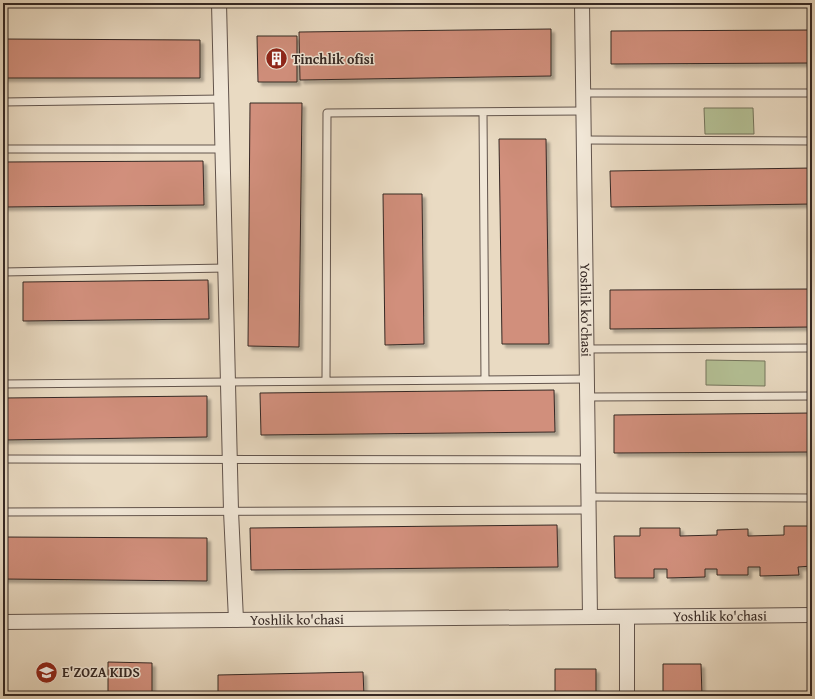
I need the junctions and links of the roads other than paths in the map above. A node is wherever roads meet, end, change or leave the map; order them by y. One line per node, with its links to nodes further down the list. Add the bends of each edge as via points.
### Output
1 (219, 3): 5 (street)
2 (582, 3): 3 (street, Yoshlik ko'chasi)
3 (583, 93): 4 (lane); 7 (street, Yoshlik ko'chasi)
4 (812, 93)
5 (222, 99): 6 (lane); 12 (street)
6 (3, 102)
7 (583, 111): 8 (lane); 9 (street, Yoshlik ko'chasi)
8 (483, 112): 18 (lane); 19 (lane, via 327,113)
9 (584, 140): 10 (lane); 16 (street, Yoshlik ko'chasi)
10 (812, 141)
11 (3, 149): 12 (lane)
12 (223, 149): 13 (street)
13 (226, 268): 14 (lane); 20 (street)
14 (3, 272)
15 (812, 348): 16 (lane)
16 (587, 349): 17 (street, Yoshlik ko'chasi)
17 (587, 379): 18 (lane); 23 (street, Yoshlik ko'chasi)
18 (485, 380): 19 (lane)
19 (326, 381): 20 (lane)
20 (228, 382): 21 (lane); 25 (street)
21 (3, 384)
22 (812, 396): 23 (lane)
23 (588, 397): 26 (street, Yoshlik ko'chasi)
24 (3, 459): 25 (lane)
25 (230, 460): 26 (lane); 30 (street)
26 (589, 460): 28 (street, Yoshlik ko'chasi)
27 (812, 498): 28 (lane)
28 (589, 504): 30 (lane); 32 (street, Yoshlik ko'chasi)
29 (3, 512): 30 (lane)
30 (231, 512): 34 (street)
31 (812, 615): 33 (street, Yoshlik ko'chasi)
32 (590, 617): 33 (street, Yoshlik ko'chasi); 34 (street, Yoshlik ko'chasi)
33 (627, 617): 36 (street)
34 (236, 620): 35 (street, Yoshlik ko'chasi)
35 (3, 622)
36 (627, 696)

